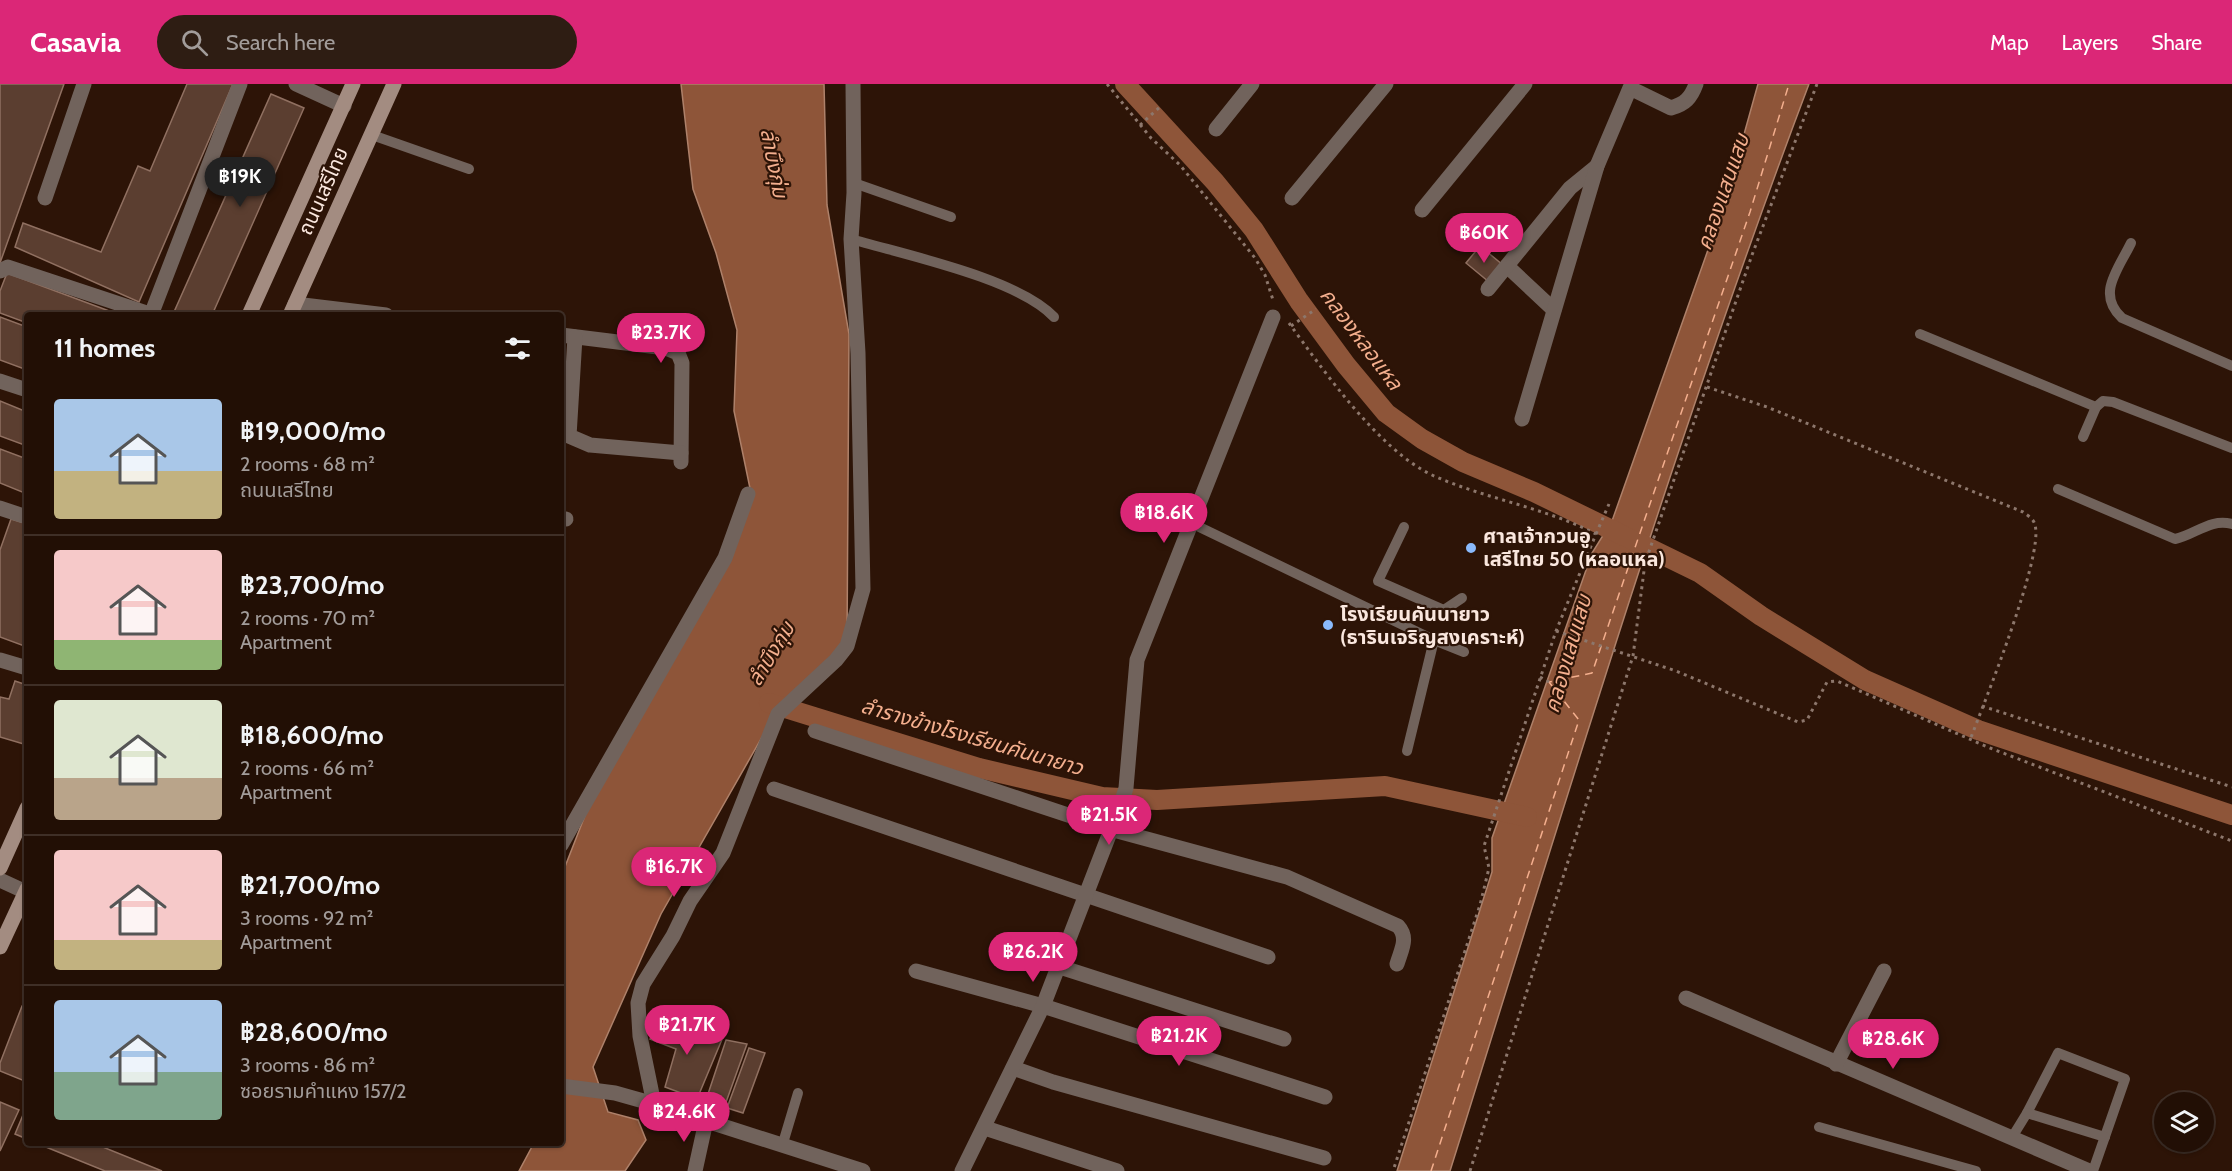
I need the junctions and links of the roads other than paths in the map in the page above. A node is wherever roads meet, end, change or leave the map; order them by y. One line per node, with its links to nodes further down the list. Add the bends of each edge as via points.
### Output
1 (84, 84): 18 (street)
2 (240, 84): 30 (street)
3 (296, 84): 12 (street)
4 (353, 84): 12 (main road, ถนนเสรีไทย)
5 (394, 84): 14 (main road, ถนนเสรีไทย)
6 (853, 84): 17 (street)
7 (1252, 84): 13 (street)
8 (1386, 84): 19 (street)
9 (1525, 84): 20 (street)
10 (1696, 84): 11 (street, via 1683,104 1671,108)
11 (1625, 86): 15 (street)
12 (344, 106): 31 (main road, ถนนเสรีไทย)
13 (1216, 129)
14 (372, 135): 16 (lane); 27 (main road, ถนนเสรีไทย)
15 (1597, 166): 24 (street, via 1570,188); 28 (street)
16 (470, 169)
17 (854, 183): 21 (lane); 22 (street)
18 (45, 198)
19 (1292, 198)
20 (1422, 210)
21 (951, 217)
22 (850, 239): 34 (lane, via 999,283 1047,309); 81 (street, via 858,353 863,589 844,650 776,718 723,853 690,901 644,984 638,1003 640,1036)
23 (2131, 243): 37 (lane, via 2108,294 2111,309 2122,318)
24 (1507, 266): 26 (street); 28 (street)
25 (0, 271): 29 (street, via 8,267)
26 (1488, 289)
27 (292, 310): 32 (street)
28 (1554, 310): 41 (street)
29 (143, 312)
30 (153, 312)
31 (250, 312)
32 (330, 312)
33 (1278, 314): 48 (street)
34 (1054, 317)
35 (1920, 334): 40 (lane)
36 (568, 336): 36 (street, via 666,348 678,354 682,363 681,458 590,445 569,436)
37 (2232, 366)
38 (0, 381): 39 (street)
39 (24, 389)
40 (2096, 407): 42 (lane); 43 (lane, via 2103,401 2113,402)
41 (1522, 419)
42 (2083, 437)
43 (2232, 448)
44 (2058, 489): 49 (lane, via 2175,539 2215,523)
45 (748, 494): 61 (street, via 725,558)
46 (0, 508): 47 (street)
47 (24, 516)
48 (1191, 523): 52 (lane, via 1365,601); 60 (street, via 1137,660 1126,788)
49 (2232, 525)
50 (1404, 527): 51 (lane, via 1376,583 1443,610)
51 (1462, 598)
52 (1434, 640): 53 (lane); 57 (lane)
53 (1464, 652)
54 (0, 660): 55 (street)
55 (24, 667)
56 (815, 731): 60 (street)
57 (1407, 751)
58 (774, 789): 65 (street)
59 (24, 815): 62 (main road)
60 (1110, 829): 65 (street); 69 (street, via 1287,877 1398,926 1404,940)
61 (564, 839)
62 (0, 868)
63 (0, 880): 64 (street)
64 (24, 890)
65 (1085, 893): 68 (street); 70 (street)
66 (24, 897): 67 (main road)
67 (2, 940)
68 (1268, 957)
69 (1397, 964)
70 (1058, 966): 74 (street); 75 (street)
71 (916, 971): 74 (street)
72 (1884, 971): 76 (street)
73 (1686, 998): 76 (street)
74 (1042, 1006): 77 (street); 80 (street)
75 (1284, 1039)
76 (1836, 1064): 87 (street)
77 (1013, 1068): 85 (street); 89 (street)
78 (564, 1086): 81 (street)
79 (798, 1093): 88 (lane)
80 (1325, 1097)
81 (654, 1104): 83 (street)
82 (2027, 1113): 86 (lane); 86 (lane, via 2058,1053 2125,1079); 87 (lane)
83 (706, 1121): 88 (street); 90 (street)
84 (1819, 1127): 94 (lane)
85 (985, 1128): 92 (street); 93 (street)
86 (2105, 1137): 96 (lane)
87 (2011, 1139): 95 (street)
88 (783, 1143): 91 (street)
89 (1324, 1158)
90 (695, 1171)
91 (863, 1171)
92 (962, 1171)
93 (1117, 1171)
94 (1976, 1171)
95 (2089, 1171)
96 (2093, 1171)

